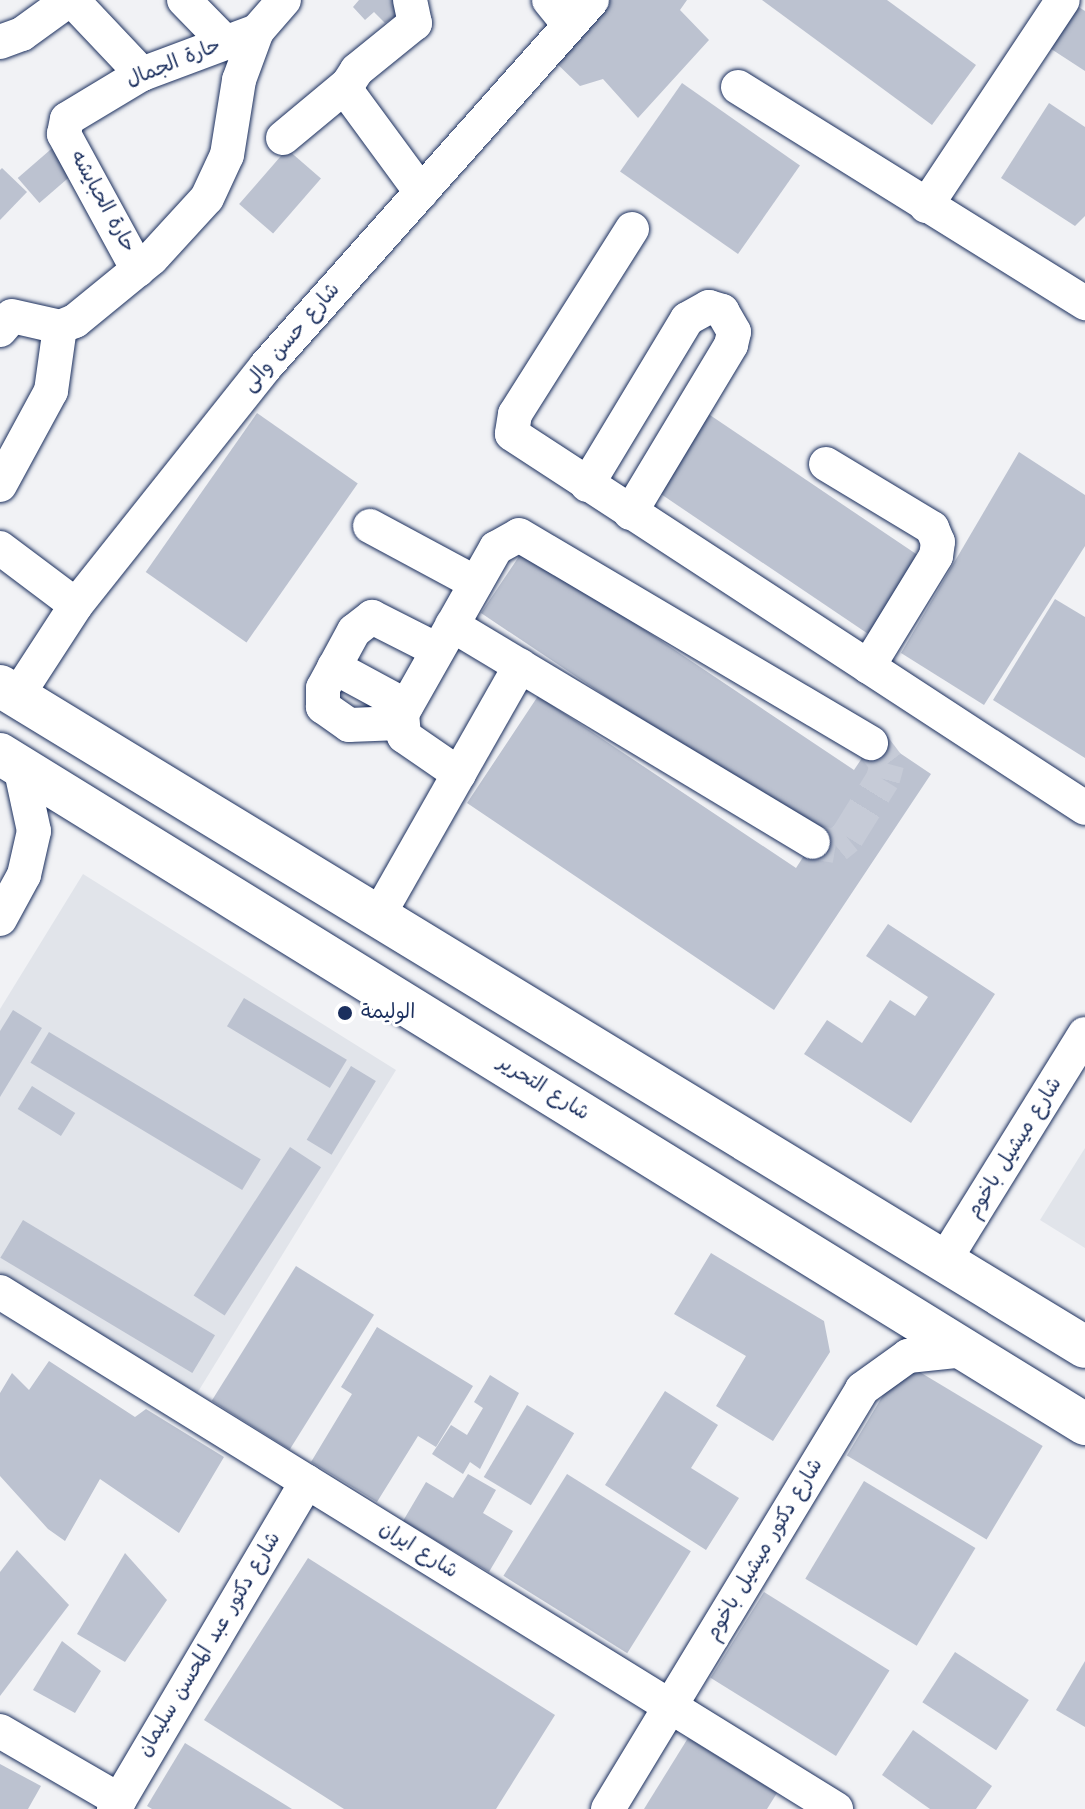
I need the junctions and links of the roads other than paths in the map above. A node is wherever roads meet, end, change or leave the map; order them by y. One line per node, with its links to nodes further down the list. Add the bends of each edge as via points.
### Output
1 (70, 0): 9 (street, via 29,30); 10 (street)
2 (184, 0): 8 (street)
3 (284, 0): 8 (street)
4 (410, 0): 11 (street, via 415,23 357,70)
5 (592, 0): 7 (street, شارع حسن والى)
6 (1063, 0): 16 (street)
7 (559, 13): 15 (street, شارع حسن والى)
8 (242, 37): 10 (street, حارة الجمال); 18 (street, via 221,176 207,198)
9 (0, 42)
10 (142, 74): 13 (street, حارة الجمال, via 67,119)
11 (348, 84): 14 (street); 15 (street, via 349,94)
12 (738, 87): 16 (street)
13 (64, 134): 18 (street, حارة الحبايشه)
14 (283, 138)
15 (421, 192): 29 (street, شارع حسن والى, via 266,366)
16 (926, 206): 19 (street)
17 (632, 229): 24 (street, via 510,424 520,441)
18 (138, 270): 21 (street, via 91,311)
19 (1085, 303)
20 (4, 319): 21 (street)
21 (60, 327): 23 (street, via 51,391)
22 (826, 464): 32 (street, via 932,528 938,542 936,556)
23 (0, 485)
24 (587, 485): 25 (street); 25 (street, via 687,319 709,307 722,311 731,320 731,345)
25 (630, 513): 32 (street)
26 (370, 526): 28 (street)
27 (0, 548): 29 (street)
28 (476, 583): 30 (street); 35 (street, via 506,538 533,539)
29 (76, 605): 33 (street, شارع حسن والى)
30 (445, 638): 31 (street); 34 (street); 34 (street, via 372,617 361,622 320,697 323,707 349,725)
31 (520, 666): 37 (street); 39 (street)
32 (868, 667): 38 (street)
33 (9, 691): 40 (main road)
34 (403, 715): 37 (street, via 414,745)
35 (871, 743)
36 (10, 760): 41 (street, via 33,809 33,842 24,875); 42 (main road, شارع التحرير)
37 (459, 774): 40 (street)
38 (1085, 808)
39 (813, 842)
40 (365, 908): 42 (main road, via 356,943); 43 (main road)
41 (0, 919)
42 (331, 960): 44 (main road, شارع التحرير)
43 (482, 978): 44 (main road, via 455,984 446,995 445,1022); 46 (main road)
44 (453, 1034): 49 (main road, شارع التحرير)
45 (1082, 1044): 46 (street, شارع ميشيل باخوم)
46 (944, 1261): 48 (main road)
47 (0, 1292): 51 (street, شارع ايران)
48 (1085, 1347)
49 (965, 1350): 50 (main road, شارع التحرير); 52 (street, شارع دكتور ميشيل باخوم, via 908,1356 862,1389)
50 (1085, 1424)
51 (307, 1482): 52 (street, شارع ايران); 54 (street, شارع دكتور عبد المحسن سليمان)
52 (671, 1707): 55 (street, شارع دكتور ميشيل باخوم); 56 (street, شارع ايران)
53 (0, 1731): 54 (street)
54 (116, 1805)
55 (608, 1809)
56 (836, 1809)

